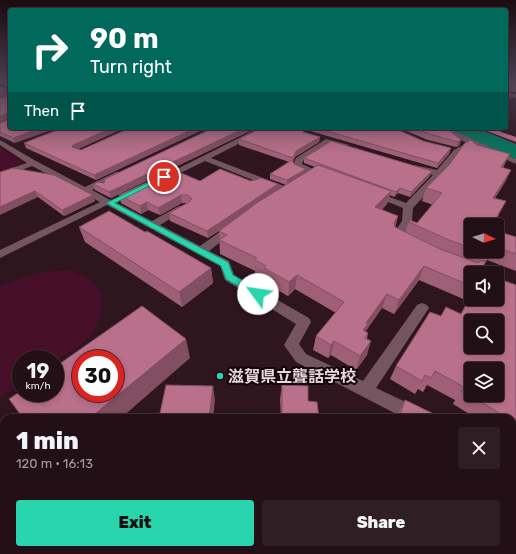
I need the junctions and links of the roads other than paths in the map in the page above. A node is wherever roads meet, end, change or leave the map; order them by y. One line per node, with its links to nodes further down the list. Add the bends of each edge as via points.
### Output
1 (261, 130): 8 (street)
2 (446, 130): 6 (street)
3 (489, 130): 4 (main road)
4 (516, 140)
5 (0, 142): 10 (street, via 16,148)
6 (473, 142): 9 (street); 13 (street, via 454,151)
7 (351, 147): 15 (street, via 325,139 299,160 297,165 312,176)
8 (205, 158): 16 (street); 20 (street, via 292,188)
9 (516, 162)
10 (33, 163): 14 (street); 17 (street)
11 (410, 165): 13 (street)
12 (126, 171): 17 (street)
13 (440, 174): 23 (street)
14 (0, 175)
15 (329, 179)
16 (157, 180)
17 (85, 190): 21 (street)
18 (365, 191): 23 (street)
19 (123, 197): 21 (street)
20 (277, 199)
21 (108, 202): 25 (street); 28 (street)
22 (186, 206): 25 (street)
23 (408, 206): 26 (street, via 407,221 396,237)
24 (242, 221): 27 (street)
25 (152, 226): 27 (street)
26 (410, 244)
27 (201, 251): 30 (street, via 225,264 229,277 304,322 291,346 301,358)
28 (0, 254)
29 (422, 308): 30 (street)
30 (366, 390): 31 (street)
31 (413, 414)

